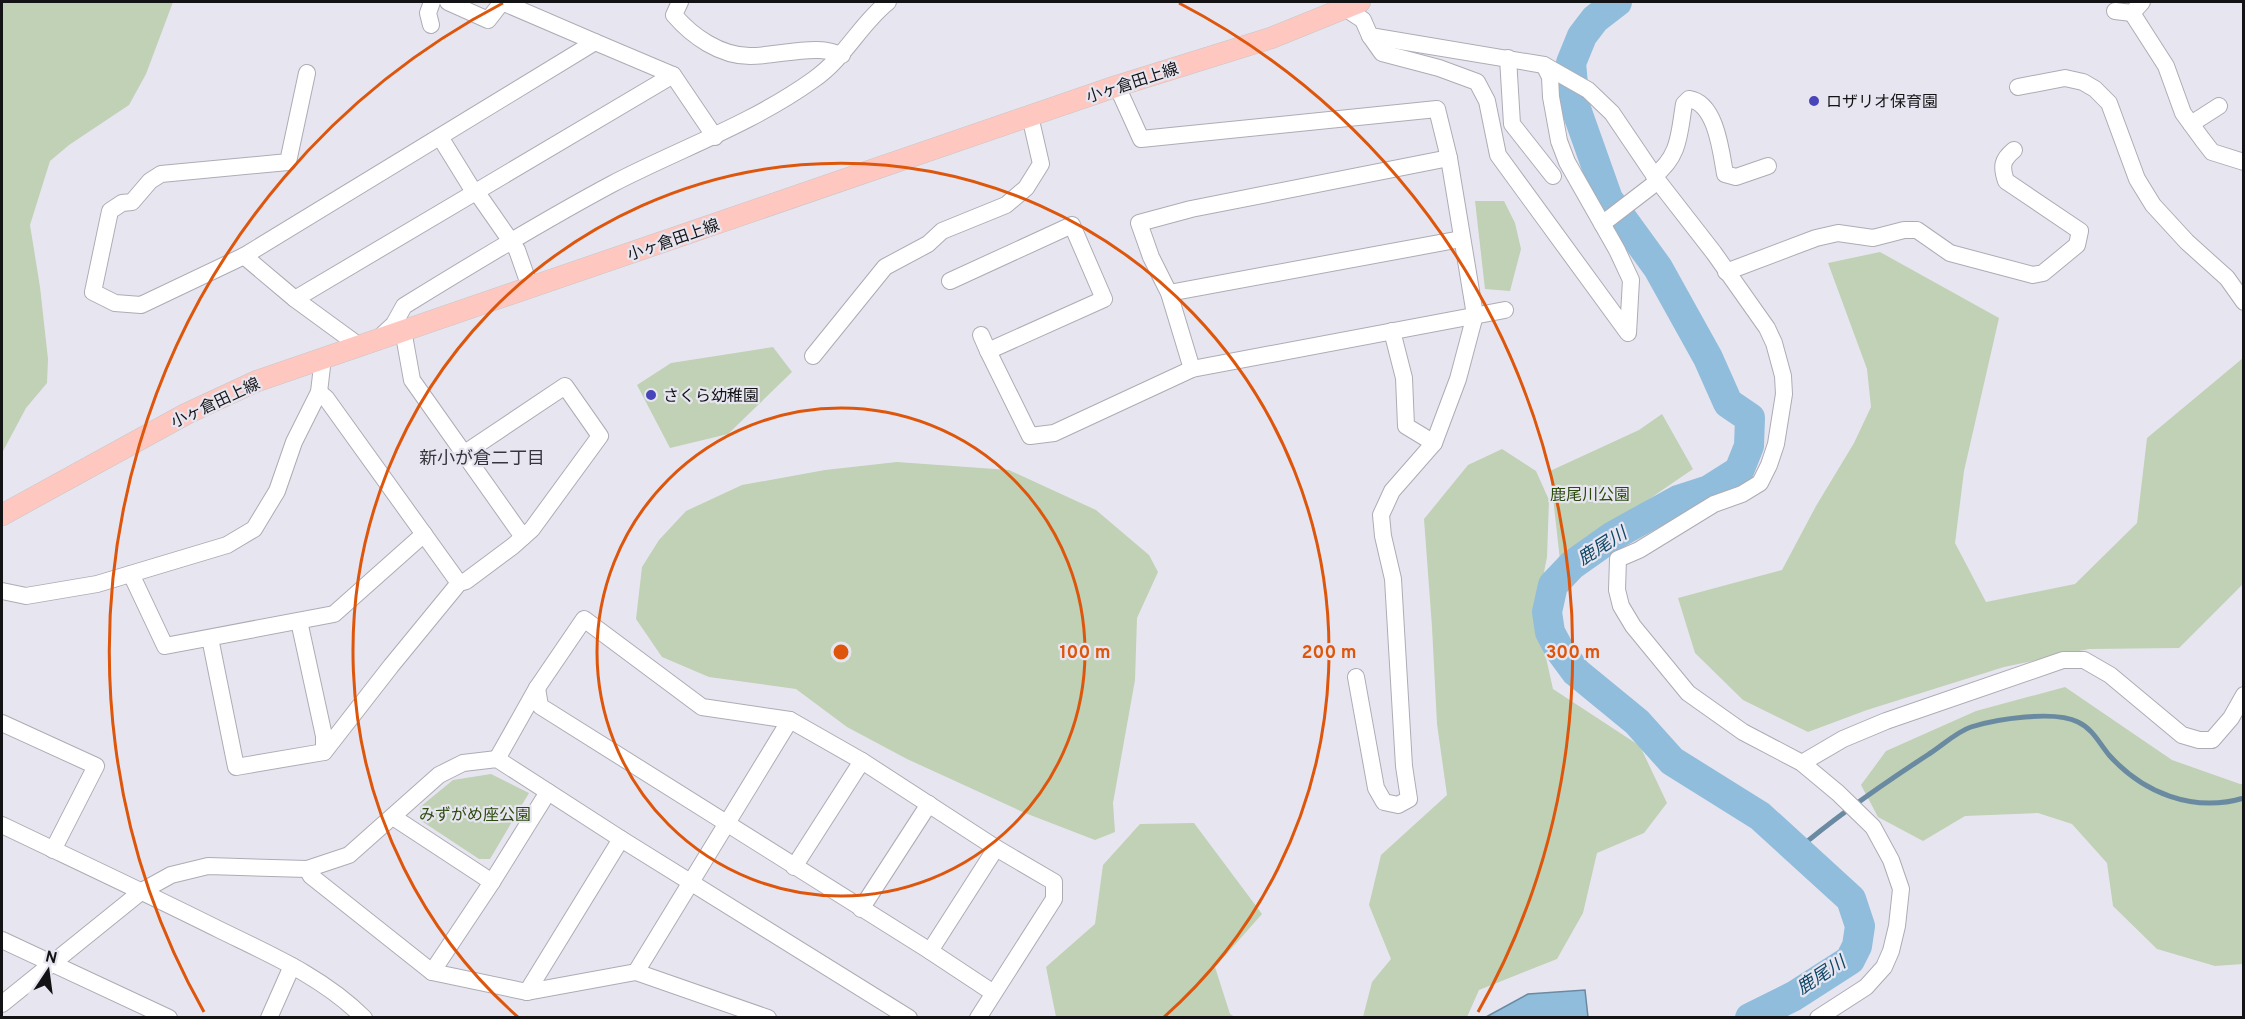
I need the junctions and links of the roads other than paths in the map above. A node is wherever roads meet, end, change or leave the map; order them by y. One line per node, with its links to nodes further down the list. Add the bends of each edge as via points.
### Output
1 (432, 2): 9 (street, via 428,13)
2 (448, 2): 3 (street, via 488,20)
3 (502, 2): 11 (street)
4 (680, 2): 12 (street, via 674,15 686,29 725,51 748,56 821,50)
5 (884, 3): 12 (street)
6 (1346, 3): 10 (street, via 1363,20); 17 (main road, 小ヶ倉田上線, via 1271,38)
7 (2137, 7): 8 (street); 21 (street)
8 (2115, 10)
9 (431, 25)
10 (1370, 36): 13 (street); 31 (street, via 1382,53 1477,81 1487,101 1498,155 1629,333 1631,280)
11 (594, 42): 16 (street); 22 (street)
12 (842, 55): 23 (street, via 769,110)
13 (1508, 58): 14 (street); 28 (street, via 1512,124)
14 (1544, 65): 29 (street, via 1588,90 1612,113); 31 (street, via 1550,77 1559,141)
15 (307, 73): 34 (street, via 288,162 161,174 132,202 110,211 93,292 115,303 141,305)
16 (673, 75): 23 (street); 30 (street)
17 (1118, 86): 20 (main road, 小ヶ倉田上線); 25 (street, via 1141,139 1437,109)
18 (2018, 87): 40 (street, via 2065,78 2095,89 2109,103 2137,179 2153,205 2227,278)
19 (2219, 106): 21 (street)
20 (1029, 116): 37 (main road, 小ヶ倉田上線); 48 (street, via 1041,164 1026,189 1006,205 942,231 928,244 885,267)
21 (2191, 124): 26 (street, via 2212,152)
22 (440, 137): 30 (street); 34 (street)
23 (715, 137): 33 (street, via 613,183)
24 (2014, 150): 35 (street, via 2004,158 2006,181 2080,231 2078,245 2043,273 2033,275 1950,253 1917,230 1873,238 1838,233)
25 (1449, 158): 32 (street); 38 (street, via 1191,209 1139,223)
26 (2244, 162)
27 (1768, 166): 29 (street, via 1736,177 1725,174 1712,120 1704,105 1689,99 1684,104 1672,158)
28 (1554, 176)
29 (1656, 179): 31 (street); 35 (street)
30 (474, 192): 33 (street); 39 (street)
31 (1602, 224)
32 (1461, 239): 38 (street); 42 (street)
33 (509, 242): 37 (street, via 517,250); 46 (street, via 404,306 394,324)
34 (244, 256): 39 (street)
35 (1726, 272): 70 (street, via 1767,328 1780,361 1784,394 1776,444 1760,483 1714,504 1618,559 1618,598 1633,626 1688,693 1743,732)
36 (950, 281): 47 (street, via 1072,225 1104,299)
37 (530, 288): 43 (main road, 小ヶ倉田上線)
38 (1169, 292): 50 (street)
39 (296, 299): 46 (street)
40 (2244, 302)
41 (1505, 310): 42 (street)
42 (1475, 315): 44 (street); 52 (street, via 1458,380)
43 (403, 330): 46 (main road, 小ヶ倉田上線); 53 (street, via 412,380)
44 (1392, 331): 50 (street); 52 (street, via 1404,378 1406,426)
45 (981, 335): 47 (street)
46 (368, 342): 49 (main road, 小ヶ倉田上線)
47 (988, 351): 50 (street, via 1030,436 1054,433)
48 (813, 356)
49 (323, 358): 51 (street); 54 (main road, 小ヶ倉田上線, via 256,381 186,414)
50 (1192, 369)
51 (319, 392): 55 (street); 57 (street, via 294,442 277,491 254,529 227,545)
52 (1434, 443): 62 (street, via 1392,491 1381,515 1392,579 1409,799 1398,805 1384,802 1376,789)
53 (465, 453): 56 (street); 56 (street, via 565,386 600,436)
54 (2, 514)
55 (424, 534): 58 (street); 60 (street, via 334,614)
56 (523, 537): 58 (street)
57 (131, 574): 59 (street, via 65,591 26,596); 61 (street, via 165,646)
58 (459, 583): 67 (street)
59 (2, 591)
60 (299, 621): 61 (street); 67 (street)
61 (210, 638): 67 (street, via 236,767)
62 (1356, 677)
63 (537, 688): 65 (street, via 584,619 702,707); 68 (street); 74 (street, via 540,706)
64 (2244, 696): 70 (street, via 2212,740 2199,740 2182,735 2101,670 2084,660 2063,660 1886,721 1843,739)
65 (790, 720): 69 (street); 74 (street)
66 (2, 723): 78 (street, via 96,766)
67 (324, 752)
68 (497, 759): 71 (street); 73 (street, via 463,763 439,775)
69 (862, 761): 72 (street); 79 (street)
70 (1803, 763): 100 (street, via 1873,827 1901,889 1897,926 1884,967 1866,987)
71 (548, 792): 76 (street); 81 (street)
72 (929, 804): 77 (street); 84 (street)
73 (393, 817): 80 (street, via 349,855); 81 (street)
74 (727, 824): 79 (street); 82 (street)
75 (2, 825): 78 (street)
76 (621, 839): 82 (street); 92 (street)
77 (996, 848): 86 (street); 91 (street, via 1054,882 1054,898)
78 (53, 850): 83 (street)
79 (794, 867): 84 (street)
80 (306, 869): 83 (street, via 208,866 171,875); 89 (street)
81 (492, 882): 89 (street)
82 (692, 882): 90 (street); 98 (street)
83 (142, 891): 87 (street); 88 (street)
84 (861, 909): 86 (street)
85 (2, 940): 87 (street)
86 (930, 951): 91 (street)
87 (53, 963): 93 (street); 94 (street)
88 (292, 966): 95 (street); 96 (street, via 319,981)
89 (432, 972): 92 (street)
90 (636, 972): 92 (street); 97 (street)
91 (992, 992): 99 (street)
92 (527, 993)
93 (2, 1001)
94 (169, 1017)
95 (268, 1017)
96 (364, 1017)
97 (768, 1017)
98 (909, 1017)
99 (978, 1017)
100 (1818, 1017)

